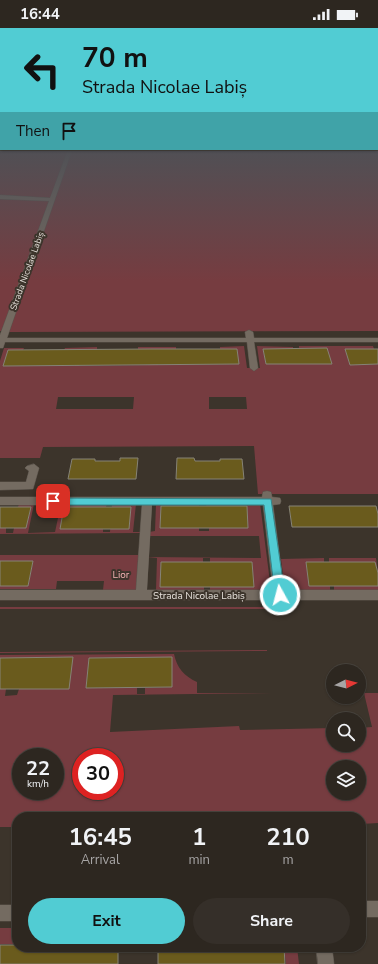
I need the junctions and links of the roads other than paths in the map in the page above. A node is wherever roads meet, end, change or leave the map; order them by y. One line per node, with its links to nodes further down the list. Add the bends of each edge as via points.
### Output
1 (55, 194): 3 (street, Strada Nicolae Labiș)
2 (0, 197): 3 (street)
3 (53, 200): 6 (street, Strada Nicolae Labiș)
4 (249, 336): 5 (street); 6 (street); 7 (street)
5 (378, 340)
6 (1, 344)
7 (254, 368)
8 (30, 468): 9 (street, via 34,468 30,486)
9 (0, 486)
10 (0, 501): 11 (street)
11 (147, 501): 13 (street, Strada Nicolae Labiș); 14 (street, via 270,499)
12 (0, 595): 13 (street, Strada Nicolae Labiș)
13 (141, 595): 14 (street, Strada Nicolae Labiș)
14 (280, 595): 15 (street, Strada Nicolae Labiș); 16 (street)
15 (378, 596)
16 (281, 608)
17 (366, 909): 18 (street)
18 (378, 909)
19 (0, 913): 20 (street)
20 (12, 913)
21 (325, 952): 22 (street)
22 (326, 964)

